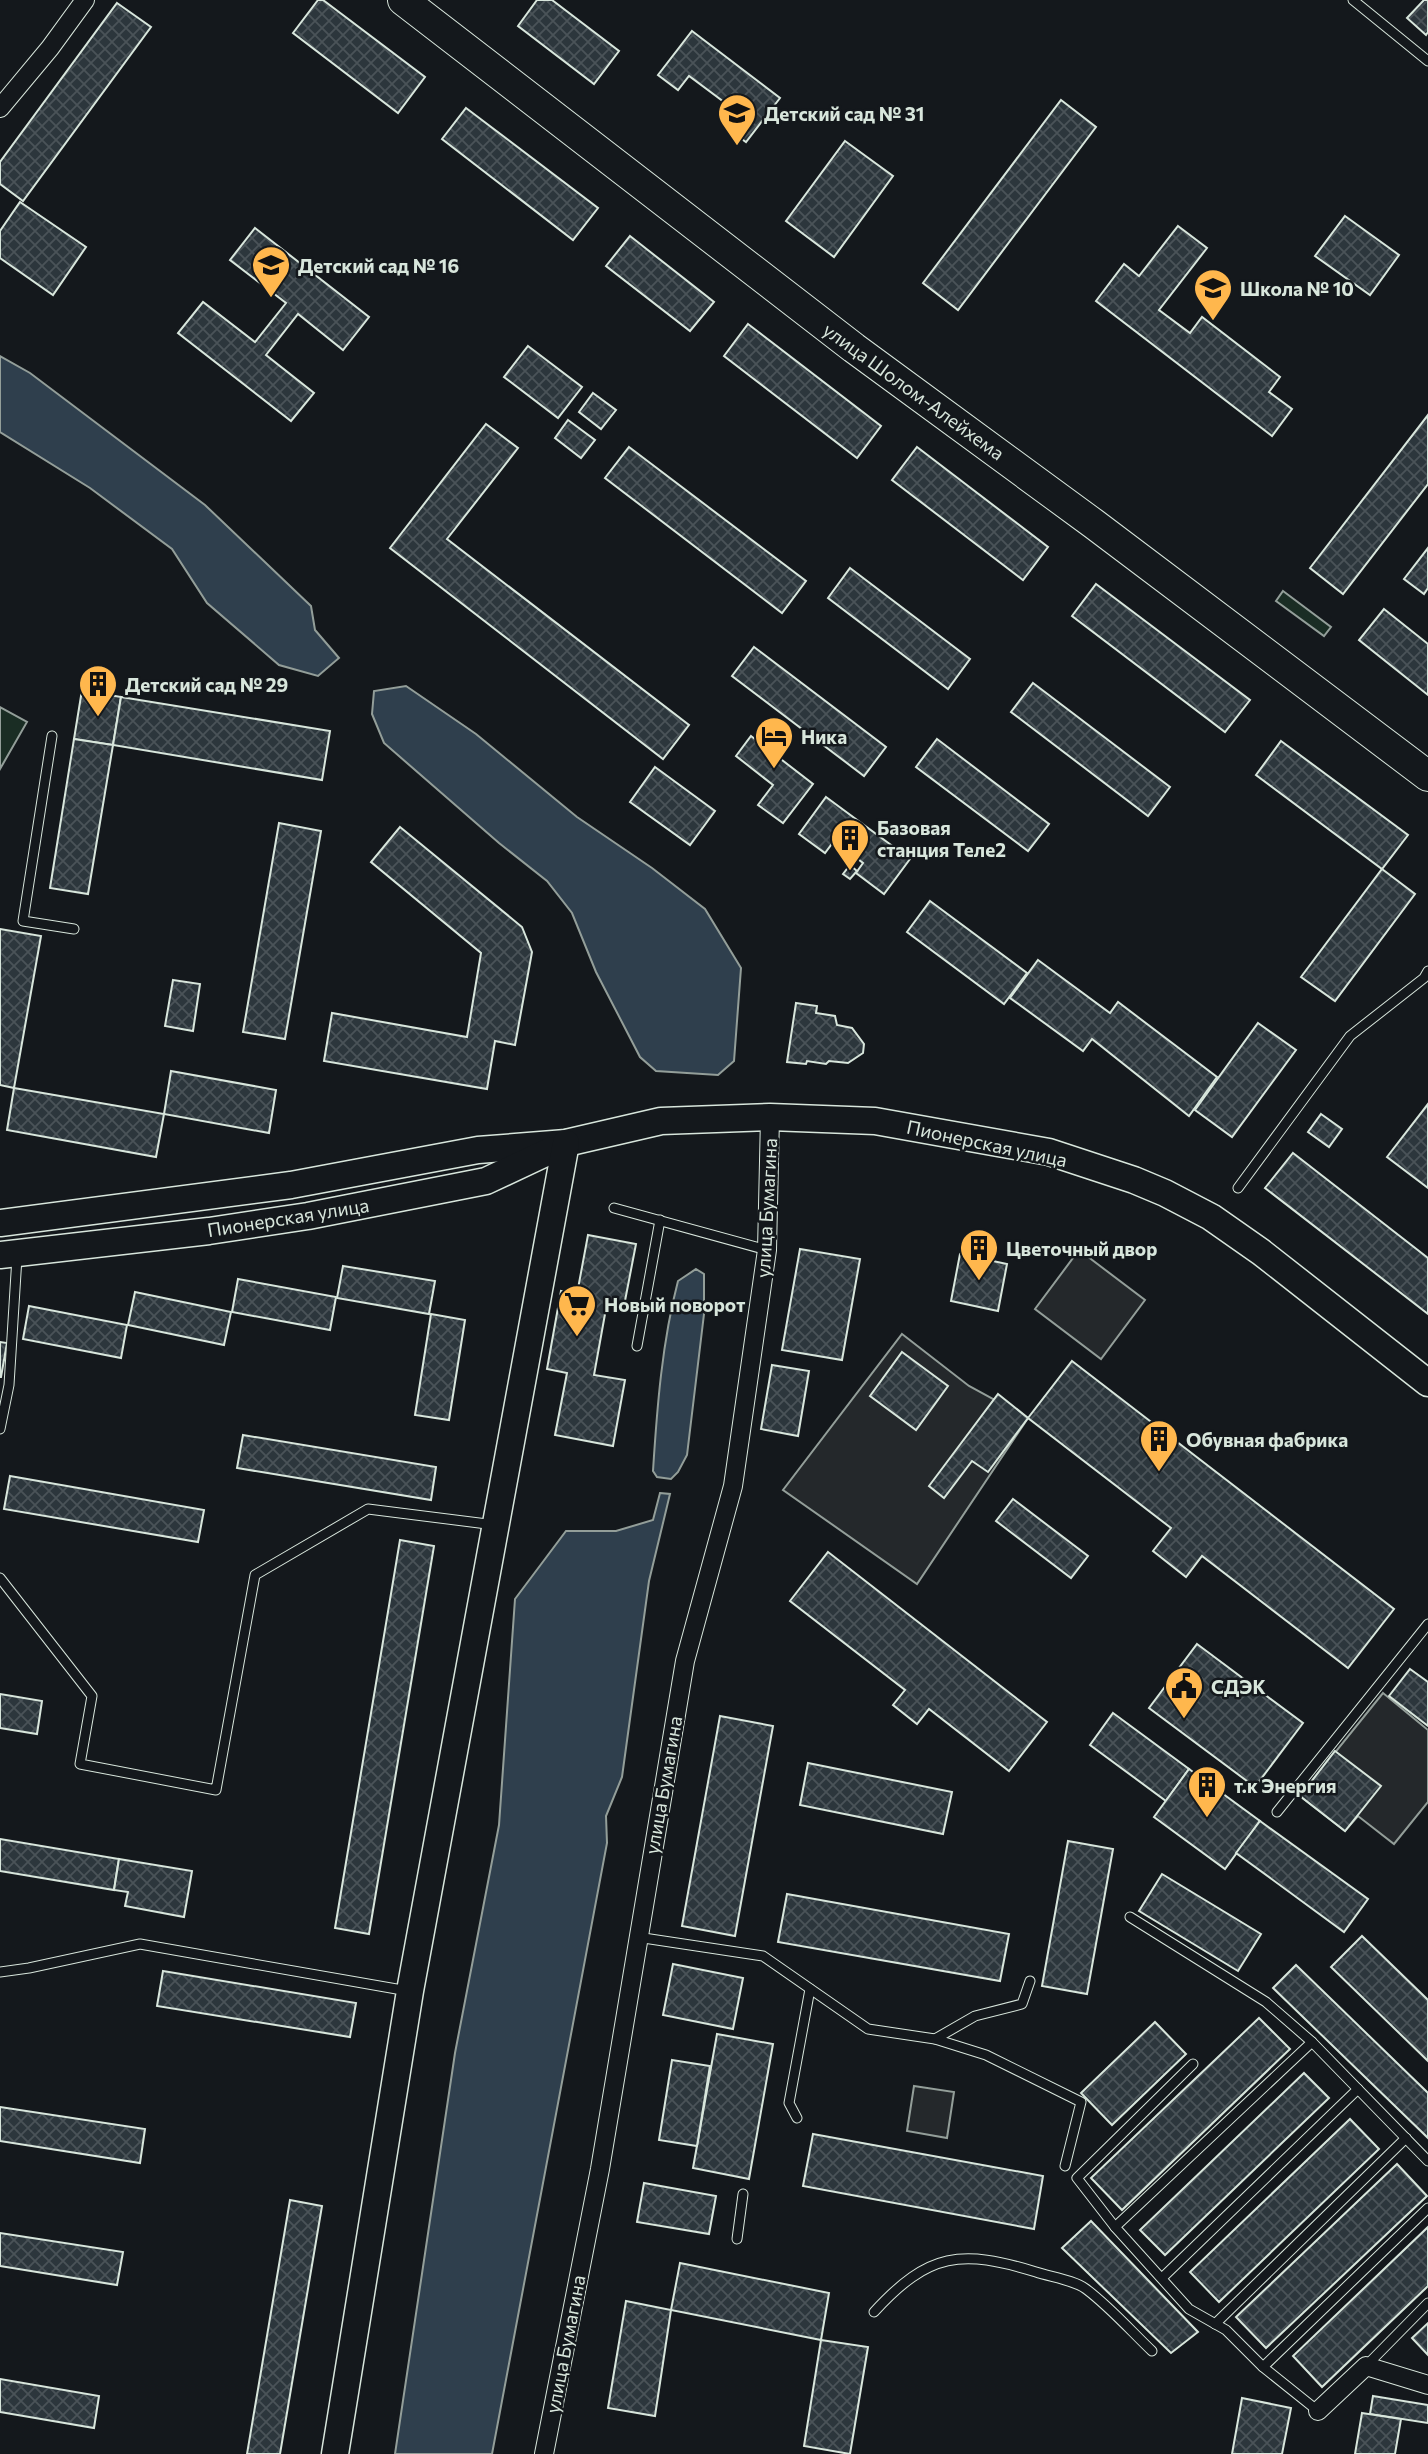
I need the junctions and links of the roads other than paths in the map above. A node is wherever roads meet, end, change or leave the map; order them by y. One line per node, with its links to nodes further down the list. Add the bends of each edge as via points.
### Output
1 (85, 0): 5 (street)
2 (403, 0): 7 (main road, улица Шолом-Алейхема, via 843,340)
3 (1353, 0): 4 (lane)
4 (1428, 61)
5 (0, 108)
6 (51, 736): 8 (lane, via 23,921)
7 (1428, 776)
8 (74, 929)
9 (1428, 971): 12 (lane, via 1350,1036)
10 (770, 1117): 11 (main road, Пионерская улица, via 661,1121); 16 (street, улица Бумагина); 19 (main road, Пионерская улица, via 875,1121 985,1139 1134,1180 1211,1217)
11 (566, 1143): 15 (main road, Пионерская улица, via 478,1150 291,1185); 17 (main road, Пионерская улица, via 486,1181 296,1218); 21 (main road)
12 (1238, 1188)
13 (614, 1208): 14 (lane)
14 (660, 1220): 16 (lane); 18 (lane)
15 (0, 1223)
16 (767, 1250): 26 (street, улица Бумагина, via 733,1486 685,1661)
17 (9, 1254): 20 (lane, via 9,1385)
18 (637, 1346)
19 (1428, 1383)
20 (0, 1429)
21 (496, 1526): 22 (lane, via 368,1508 255,1575 216,1790 80,1764 92,1696); 30 (main road)
22 (0, 1578)
23 (1428, 1624): 24 (lane)
24 (1277, 1812)
25 (1130, 1917): 32 (lane, via 1266,2002)
26 (637, 1937): 29 (lane, via 763,1956); 53 (street, улица Бумагина, via 600,2169)
27 (0, 1972): 30 (lane, via 140,1944)
28 (1030, 1981): 31 (lane, via 1022,2004 975,2016)
29 (810, 1989): 31 (lane, via 868,2029); 35 (lane, via 789,2104)
30 (410, 1991): 52 (main road)
31 (935, 2039): 38 (lane, via 986,2055 1081,2102)
32 (1311, 2042): 34 (lane); 41 (lane)
33 (1193, 2064): 41 (lane, via 1077,2178)
34 (1358, 2089): 36 (lane); 43 (lane)
35 (797, 2118)
36 (1406, 2138): 37 (lane); 46 (lane)
37 (1428, 2161)
38 (1065, 2166)
39 (743, 2194): 42 (lane)
40 (1428, 2208): 49 (lane)
41 (1115, 2227): 43 (lane)
42 (737, 2239)
43 (1162, 2278): 46 (lane, via 1189,2309)
44 (1428, 2303): 48 (lane)
45 (874, 2312): 47 (lane, via 924,2267 964,2257 1004,2262 1084,2287)
46 (1215, 2323): 49 (lane)
47 (1152, 2351)
48 (1366, 2366): 50 (street); 51 (street)
49 (1263, 2368): 51 (lane)
50 (1428, 2385)
51 (1318, 2410)
52 (335, 2454)
53 (544, 2454)

